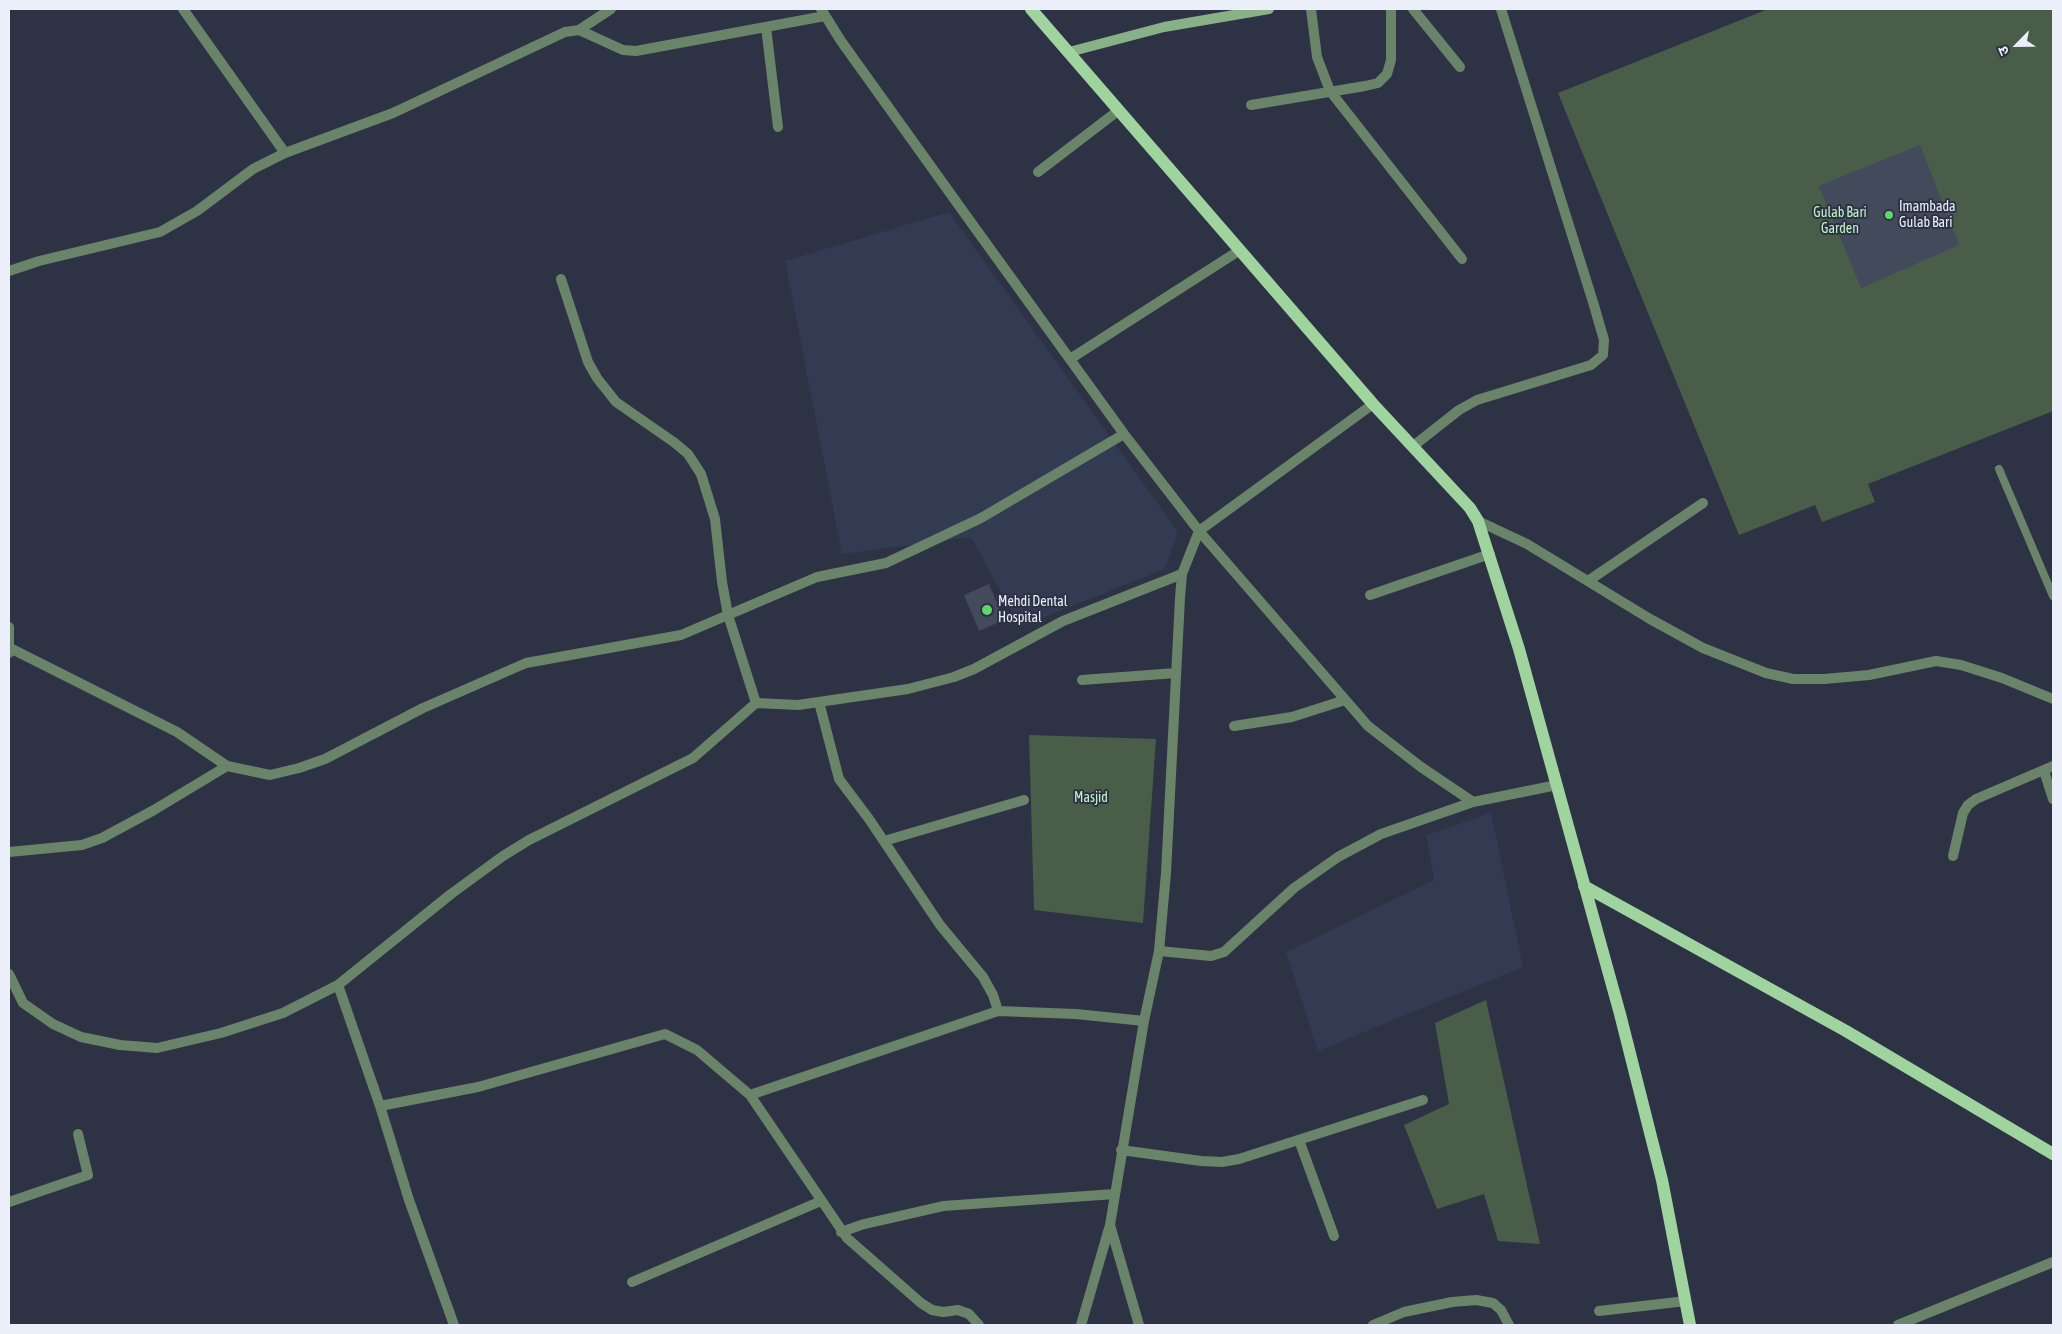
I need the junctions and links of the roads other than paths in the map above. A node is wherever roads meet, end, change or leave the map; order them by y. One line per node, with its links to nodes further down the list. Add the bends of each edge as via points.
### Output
1 (184, 9): 18 (street)
2 (612, 9): 11 (street)
3 (1032, 9): 12 (main road)
4 (1269, 9): 12 (street, via 1164,27)
5 (1311, 9): 14 (street, via 1317,57)
6 (1391, 9): 14 (street, via 1391,60 1387,74 1378,83)
7 (1413, 9): 13 (street)
8 (1501, 9): 27 (street, via 1593,302 1604,340 1603,355 1591,365 1477,400)
9 (824, 12): 10 (street); 24 (street, via 852,57)
10 (766, 27): 11 (street, via 636,51 623,50); 17 (street)
11 (579, 30): 18 (street, via 565,32 393,114)
12 (1069, 52): 16 (main road)
13 (1460, 67)
14 (1330, 91): 15 (street); 21 (street)
15 (1251, 104)
16 (1119, 110): 19 (street); 20 (main road)
17 (778, 127)
18 (285, 153): 22 (street, via 253,169 197,211 160,232)
19 (1038, 172)
20 (1240, 250): 24 (street); 25 (main road)
21 (1462, 259)
22 (9, 271)
23 (561, 279): 37 (street, via 588,362 602,385 616,402 688,454 701,474 715,519)
24 (1070, 359): 26 (street)
25 (1372, 404): 27 (main road); 31 (street)
26 (1124, 434): 31 (street); 37 (street, via 981,518 886,563 817,577)
27 (1412, 447): 30 (main road, via 1470,508)
28 (1999, 469): 36 (lane)
29 (1703, 503): 34 (street)
30 (1478, 521): 32 (main road); 34 (street, via 1527,544)
31 (1199, 531): 33 (street); 43 (street)
32 (1490, 554): 35 (street); 49 (main road)
33 (1182, 574): 40 (street); 44 (street, via 1063,621 954,677 908,689)
34 (1588, 581): 42 (street, via 1703,648 1766,673 1793,679 1824,679 1869,675 1936,661 2002,678)
35 (1370, 595)
36 (2053, 596)
37 (728, 615): 45 (street); 47 (street, via 681,635 526,663 299,768 270,775)
38 (9, 627): 39 (street)
39 (9, 651): 47 (street, via 177,732)
40 (1176, 673): 41 (street); 57 (street)
41 (1082, 680)
42 (2053, 699)
43 (1345, 700): 46 (street, via 1292,717); 52 (street, via 1392,746)
44 (819, 702): 45 (street, via 798,705); 53 (street, via 839,779)
45 (756, 703): 59 (street, via 693,758 557,825 503,856)
46 (1234, 726)
47 (227, 766): 54 (street, via 102,838 82,845)
48 (2049, 768): 50 (street); 55 (street, via 1968,805 1963,813)
49 (1557, 784): 52 (street); 56 (main road)
50 (2053, 799)
51 (1024, 800): 53 (street)
52 (1473, 802): 57 (street, via 1381,834 1338,857 1287,894 1224,952 1211,956)
53 (884, 841): 60 (street, via 940,926 983,977)
54 (9, 852)
55 (1953, 856)
56 (1584, 886): 68 (main road, via 1846,1031); 77 (main road, via 1660,1171)
57 (1159, 951): 61 (street)
58 (9, 974): 59 (street, via 23,1003 53,1024 81,1037 157,1048 221,1033 283,1013)
59 (338, 985): 64 (street)
60 (998, 1011): 61 (street); 62 (street)
61 (1144, 1021): 67 (street)
62 (750, 1095): 64 (street, via 697,1050 664,1034 478,1087); 70 (street)
63 (1423, 1100): 66 (street)
64 (380, 1106): 79 (street, via 409,1200)
65 (78, 1134): 71 (street, via 88,1175)
66 (1299, 1140): 67 (street, via 1239,1160 1222,1162); 74 (street)
67 (1121, 1150): 69 (street)
68 (2053, 1154)
69 (1115, 1194): 72 (street); 73 (street, via 943,1206)
70 (821, 1201): 73 (street); 76 (street)
71 (9, 1202)
72 (1110, 1225): 81 (street); 82 (street)
73 (841, 1232): 80 (street, via 921,1303 932,1310 958,1310 969,1314)
74 (1334, 1236)
75 (2053, 1262): 86 (street)
76 (632, 1282)
77 (1686, 1301): 78 (street); 85 (main road)
78 (1600, 1311)
79 (454, 1325)
80 (979, 1325)
81 (1081, 1325)
82 (1139, 1325)
83 (1373, 1325): 84 (street, via 1404,1312 1476,1300 1493,1303)
84 (1509, 1325)
85 (1690, 1325)
86 (1898, 1325)

